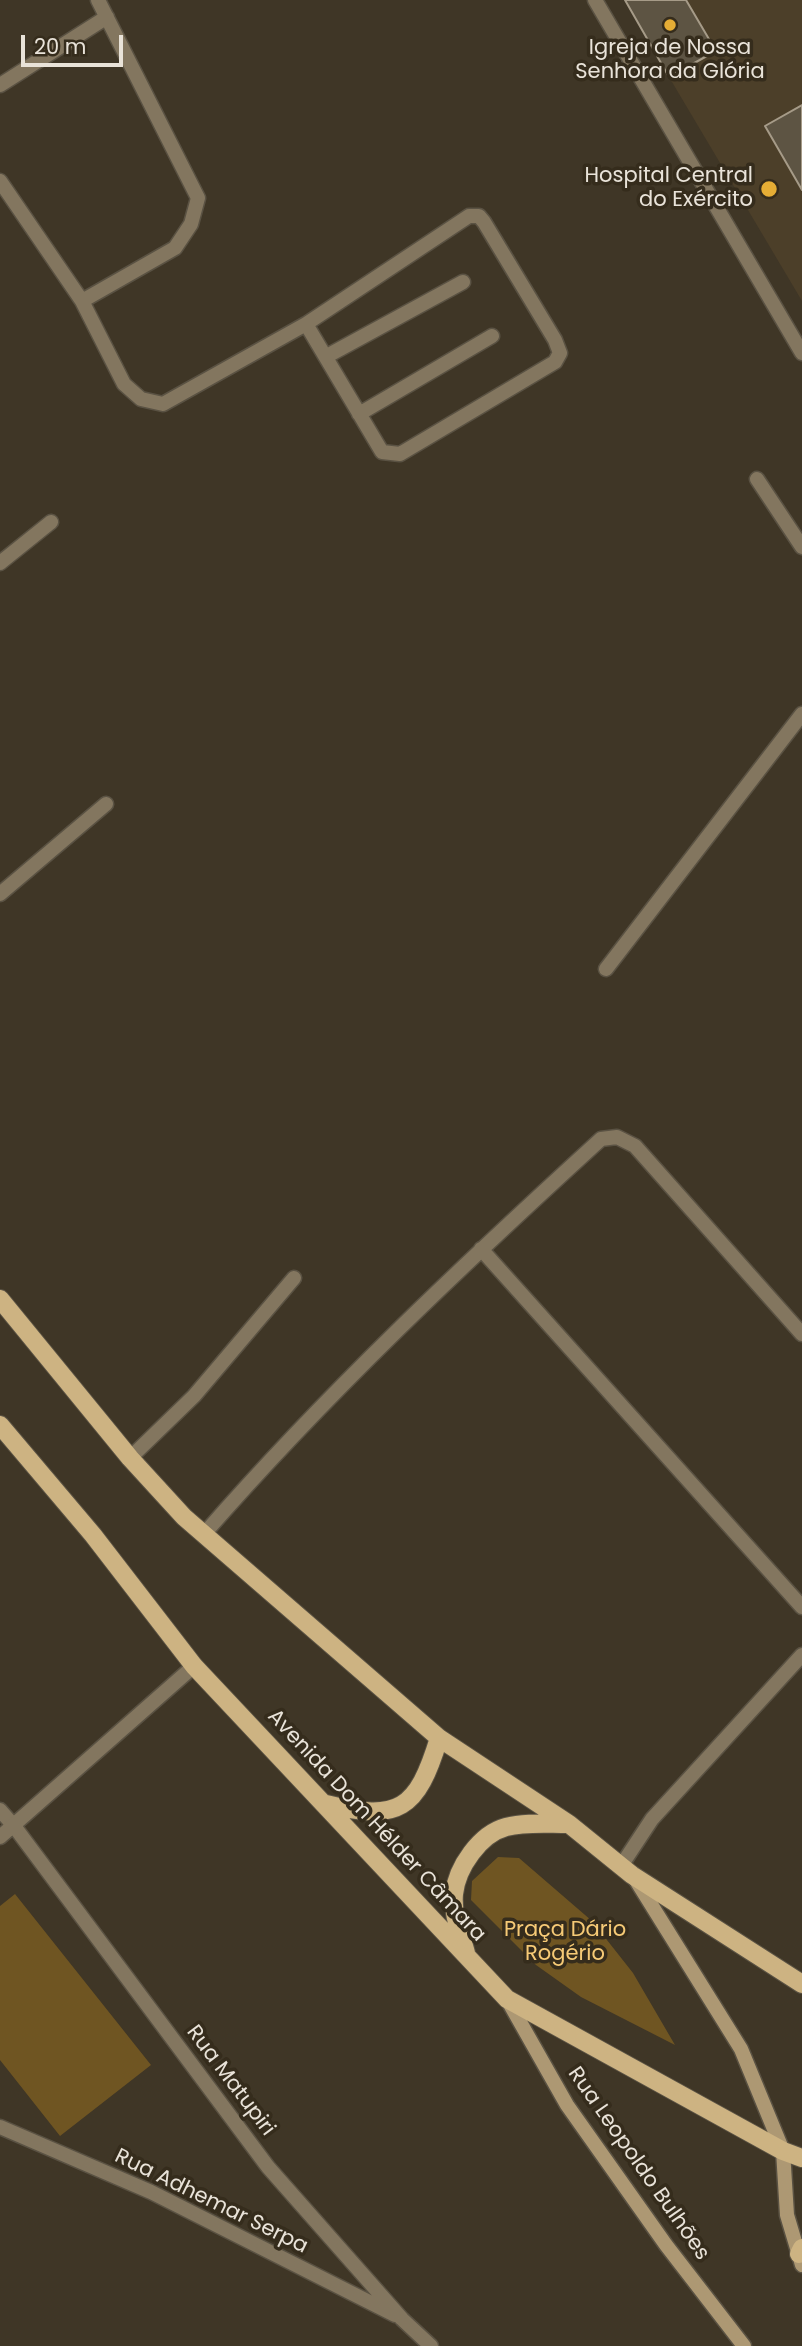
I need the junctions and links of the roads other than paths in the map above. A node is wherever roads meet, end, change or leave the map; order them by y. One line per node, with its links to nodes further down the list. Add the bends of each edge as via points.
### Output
1 (98, 0): 3 (street)
2 (594, 0): 10 (street)
3 (107, 17): 4 (street); 7 (street, via 198,198 191,224 175,248)
4 (0, 85)
5 (0, 181): 7 (street)
6 (463, 282): 11 (street)
7 (82, 301): 8 (street, via 124,384 141,400 163,404)
8 (306, 324): 11 (street); 12 (street, via 469,216 479,216 560,353 555,362 400,454 382,453)
9 (492, 336): 12 (street)
10 (802, 353)
11 (327, 356): 12 (street)
12 (359, 414)
13 (757, 479): 15 (street)
14 (51, 522): 16 (street)
15 (802, 547)
16 (0, 563)
17 (802, 714): 20 (street)
18 (106, 804): 19 (street)
19 (0, 894)
20 (606, 969)
21 (481, 1249): 24 (street, via 601,1139 617,1137 635,1146); 27 (street, via 257,1473); 28 (street)
22 (294, 1278): 26 (street, via 194,1396)
23 (0, 1299): 26 (main road)
24 (802, 1334)
25 (0, 1425): 30 (main road, Avenida Dom Hélder Câmara)
26 (130, 1458): 27 (main road)
27 (204, 1534): 31 (main road)
28 (802, 1607)
29 (802, 1655): 37 (street, via 653,1819)
30 (194, 1666): 32 (main road, Avenida Dom Hélder Câmara); 35 (street)
31 (439, 1738): 32 (main road, via 423,1785 406,1802 365,1814); 34 (main road)
32 (326, 1804): 38 (main road, Avenida Dom Hélder Câmara)
33 (0, 1810): 35 (street, Rua Matupiri)
34 (569, 1824): 37 (main road); 38 (main road, via 505,1827 480,1842 464,1865 454,1892 455,1916)
35 (13, 1826): 36 (street); 45 (street, Rua Matupiri, via 268,2166)
36 (0, 1837)
37 (627, 1870): 39 (main road); 42 (main road, via 741,2049)
38 (467, 1956): 40 (main road, Avenida Dom Hélder Câmara)
39 (802, 1984)
40 (507, 1999): 42 (main road, Avenida Dom Hélder Câmara); 47 (main road, Rua Leopoldo Bulhões, via 567,2105)
41 (0, 2127): 45 (street, Rua Adhemar Serpa, via 151,2192)
42 (783, 2151): 43 (main road, Avenida Dom Hélder Câmara); 44 (main road, via 787,2215)
43 (802, 2158)
44 (801, 2256)
45 (402, 2319): 46 (street, Rua Matupiri)
46 (431, 2346)
47 (744, 2346)

